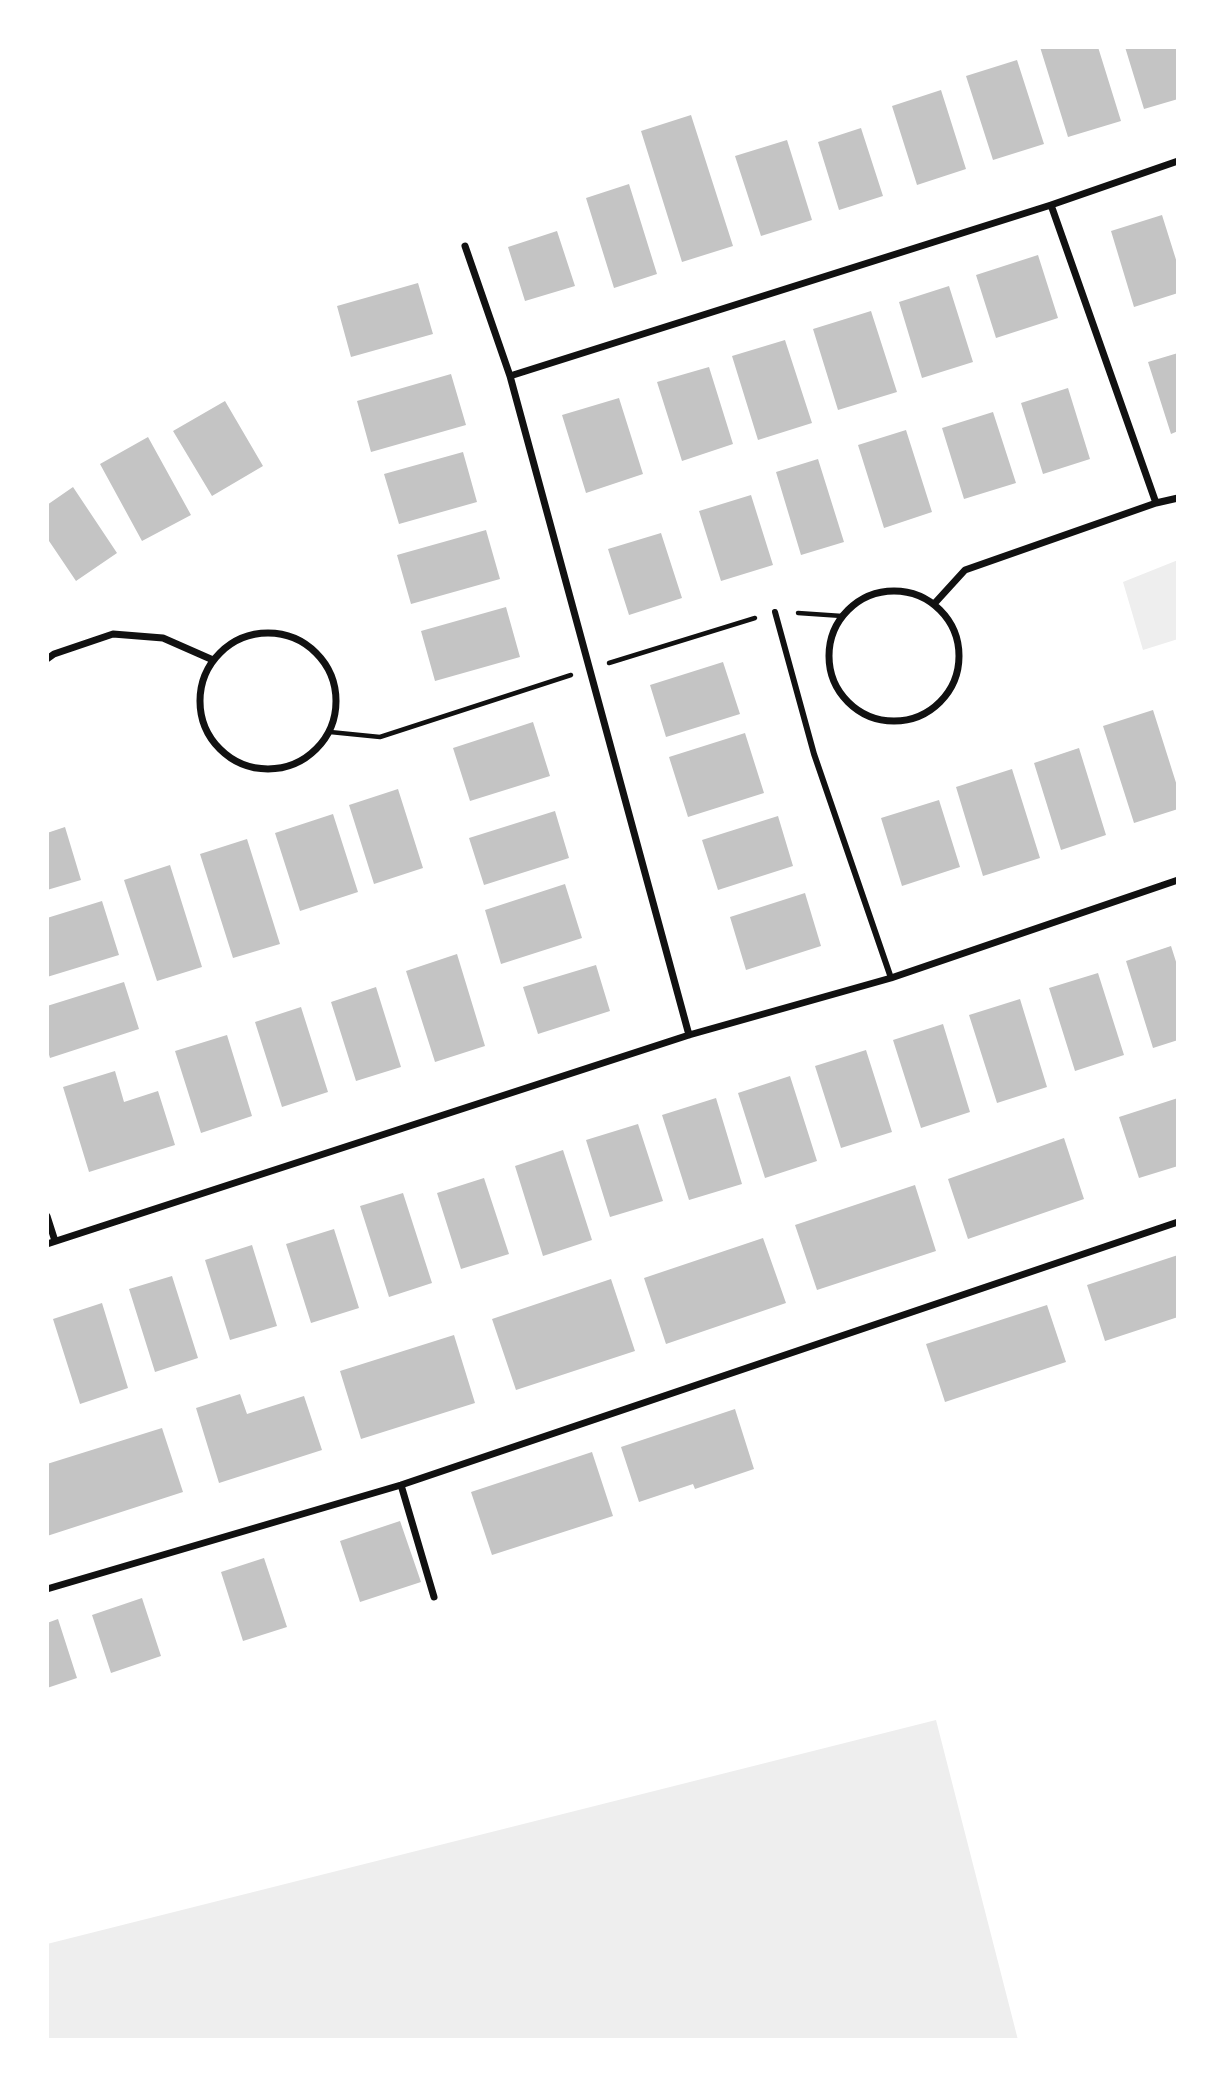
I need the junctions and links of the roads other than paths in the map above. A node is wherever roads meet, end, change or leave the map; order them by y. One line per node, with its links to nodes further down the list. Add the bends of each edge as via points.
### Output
1 (1178, 161): 2 (street)
2 (1051, 205): 4 (street); 6 (street)
3 (465, 246): 4 (street)
4 (510, 376): 13 (street)
5 (1178, 498): 6 (street)
6 (1157, 503): 7 (street, via 965,569)
7 (934, 604): 7 (street, via 911,593 886,591 862,599 842,616 830,638 829,664 837,688 854,708 876,719 902,721 926,713 946,696 957,673 959,648 951,624)
8 (775, 612): 12 (street, via 814,754)
9 (47, 659): 10 (street, via 113,634 163,638)
10 (213, 660): 10 (street, via 201,690 203,723 219,750 247,767 279,769 309,757 330,732 336,707 333,682 322,660 304,643 280,634 255,634 232,643)
11 (1178, 880): 12 (street)
12 (891, 978): 13 (street)
13 (689, 1035): 16 (street)
14 (47, 1216): 16 (street)
15 (1178, 1222): 17 (street)
16 (51, 1242)
17 (401, 1485): 18 (street); 19 (street)
18 (47, 1589)
19 (434, 1597)

